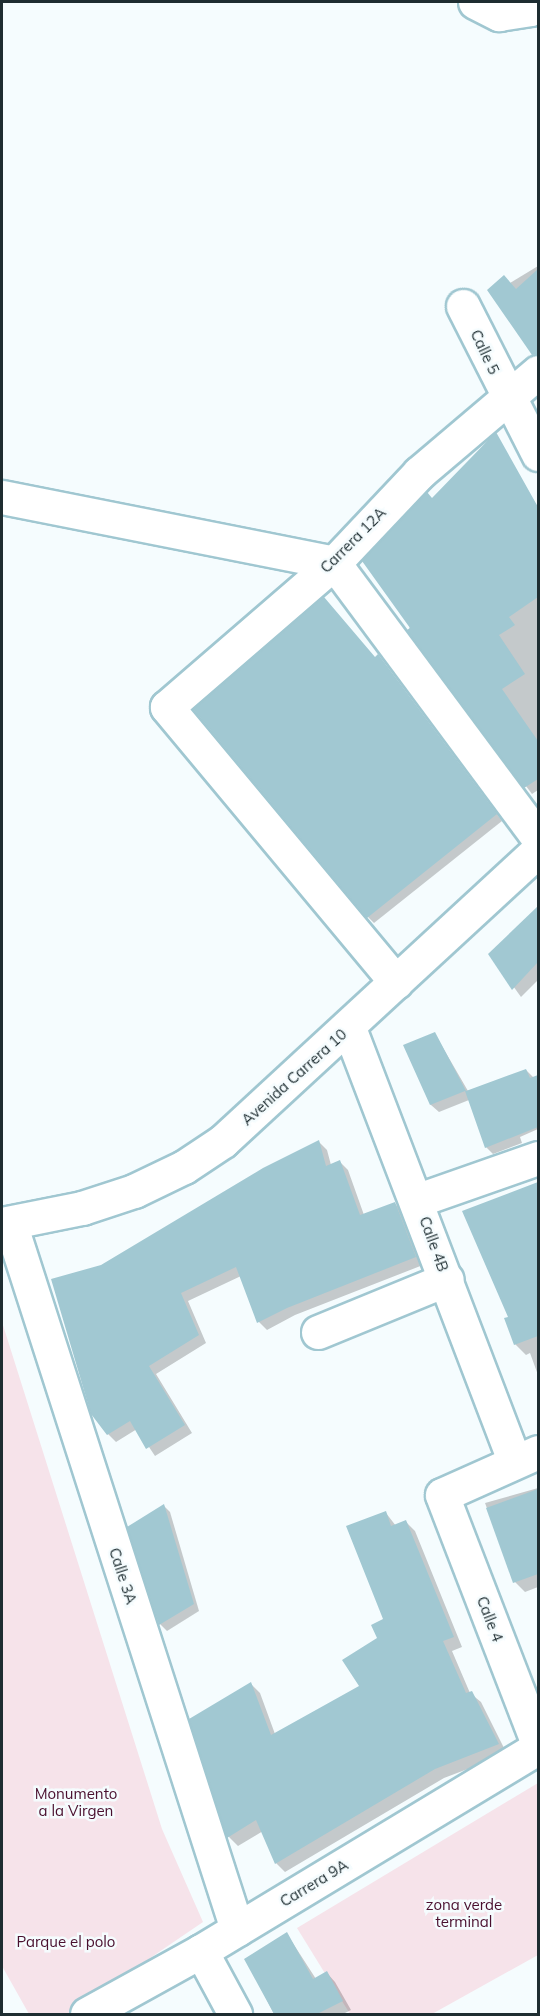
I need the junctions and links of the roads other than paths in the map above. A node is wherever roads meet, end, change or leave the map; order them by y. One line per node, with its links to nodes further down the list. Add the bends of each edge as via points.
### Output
1 (475, 2): 2 (street, via 499,14 530,9)
2 (538, 2)
3 (463, 306): 5 (street, Calle 5)
4 (538, 372): 5 (street, Carrera 12A)
5 (507, 398): 6 (street, Calle 5); 8 (street, Carrera 12A, via 418,473)
6 (538, 454)
7 (2, 497): 8 (street)
8 (334, 562): 9 (street); 11 (street, Carrera 12A, via 166,707)
9 (538, 838)
10 (538, 850): 11 (street, Avenida Carrera 10)
11 (396, 982): 12 (street, Avenida Carrera 10)
12 (350, 1028): 14 (street, Calle 4B); 15 (street, Avenida Carrera 10, via 223,1141 184,1167 134,1191 82,1208)
13 (538, 1158): 14 (street)
14 (418, 1200): 16 (street, Calle 4B)
15 (6, 1223): 20 (street, Calle 3A)
16 (447, 1280): 17 (street); 18 (street, Calle 4B)
17 (318, 1332)
18 (526, 1457): 19 (street, Calle 4, via 442,1495)
19 (538, 1746): 20 (street, Carrera 9A)
20 (237, 1929): 21 (street, Carrera 9A)
21 (201, 1951): 22 (street, Carrera 9A); 23 (street)
22 (87, 2014)
23 (235, 2014)

